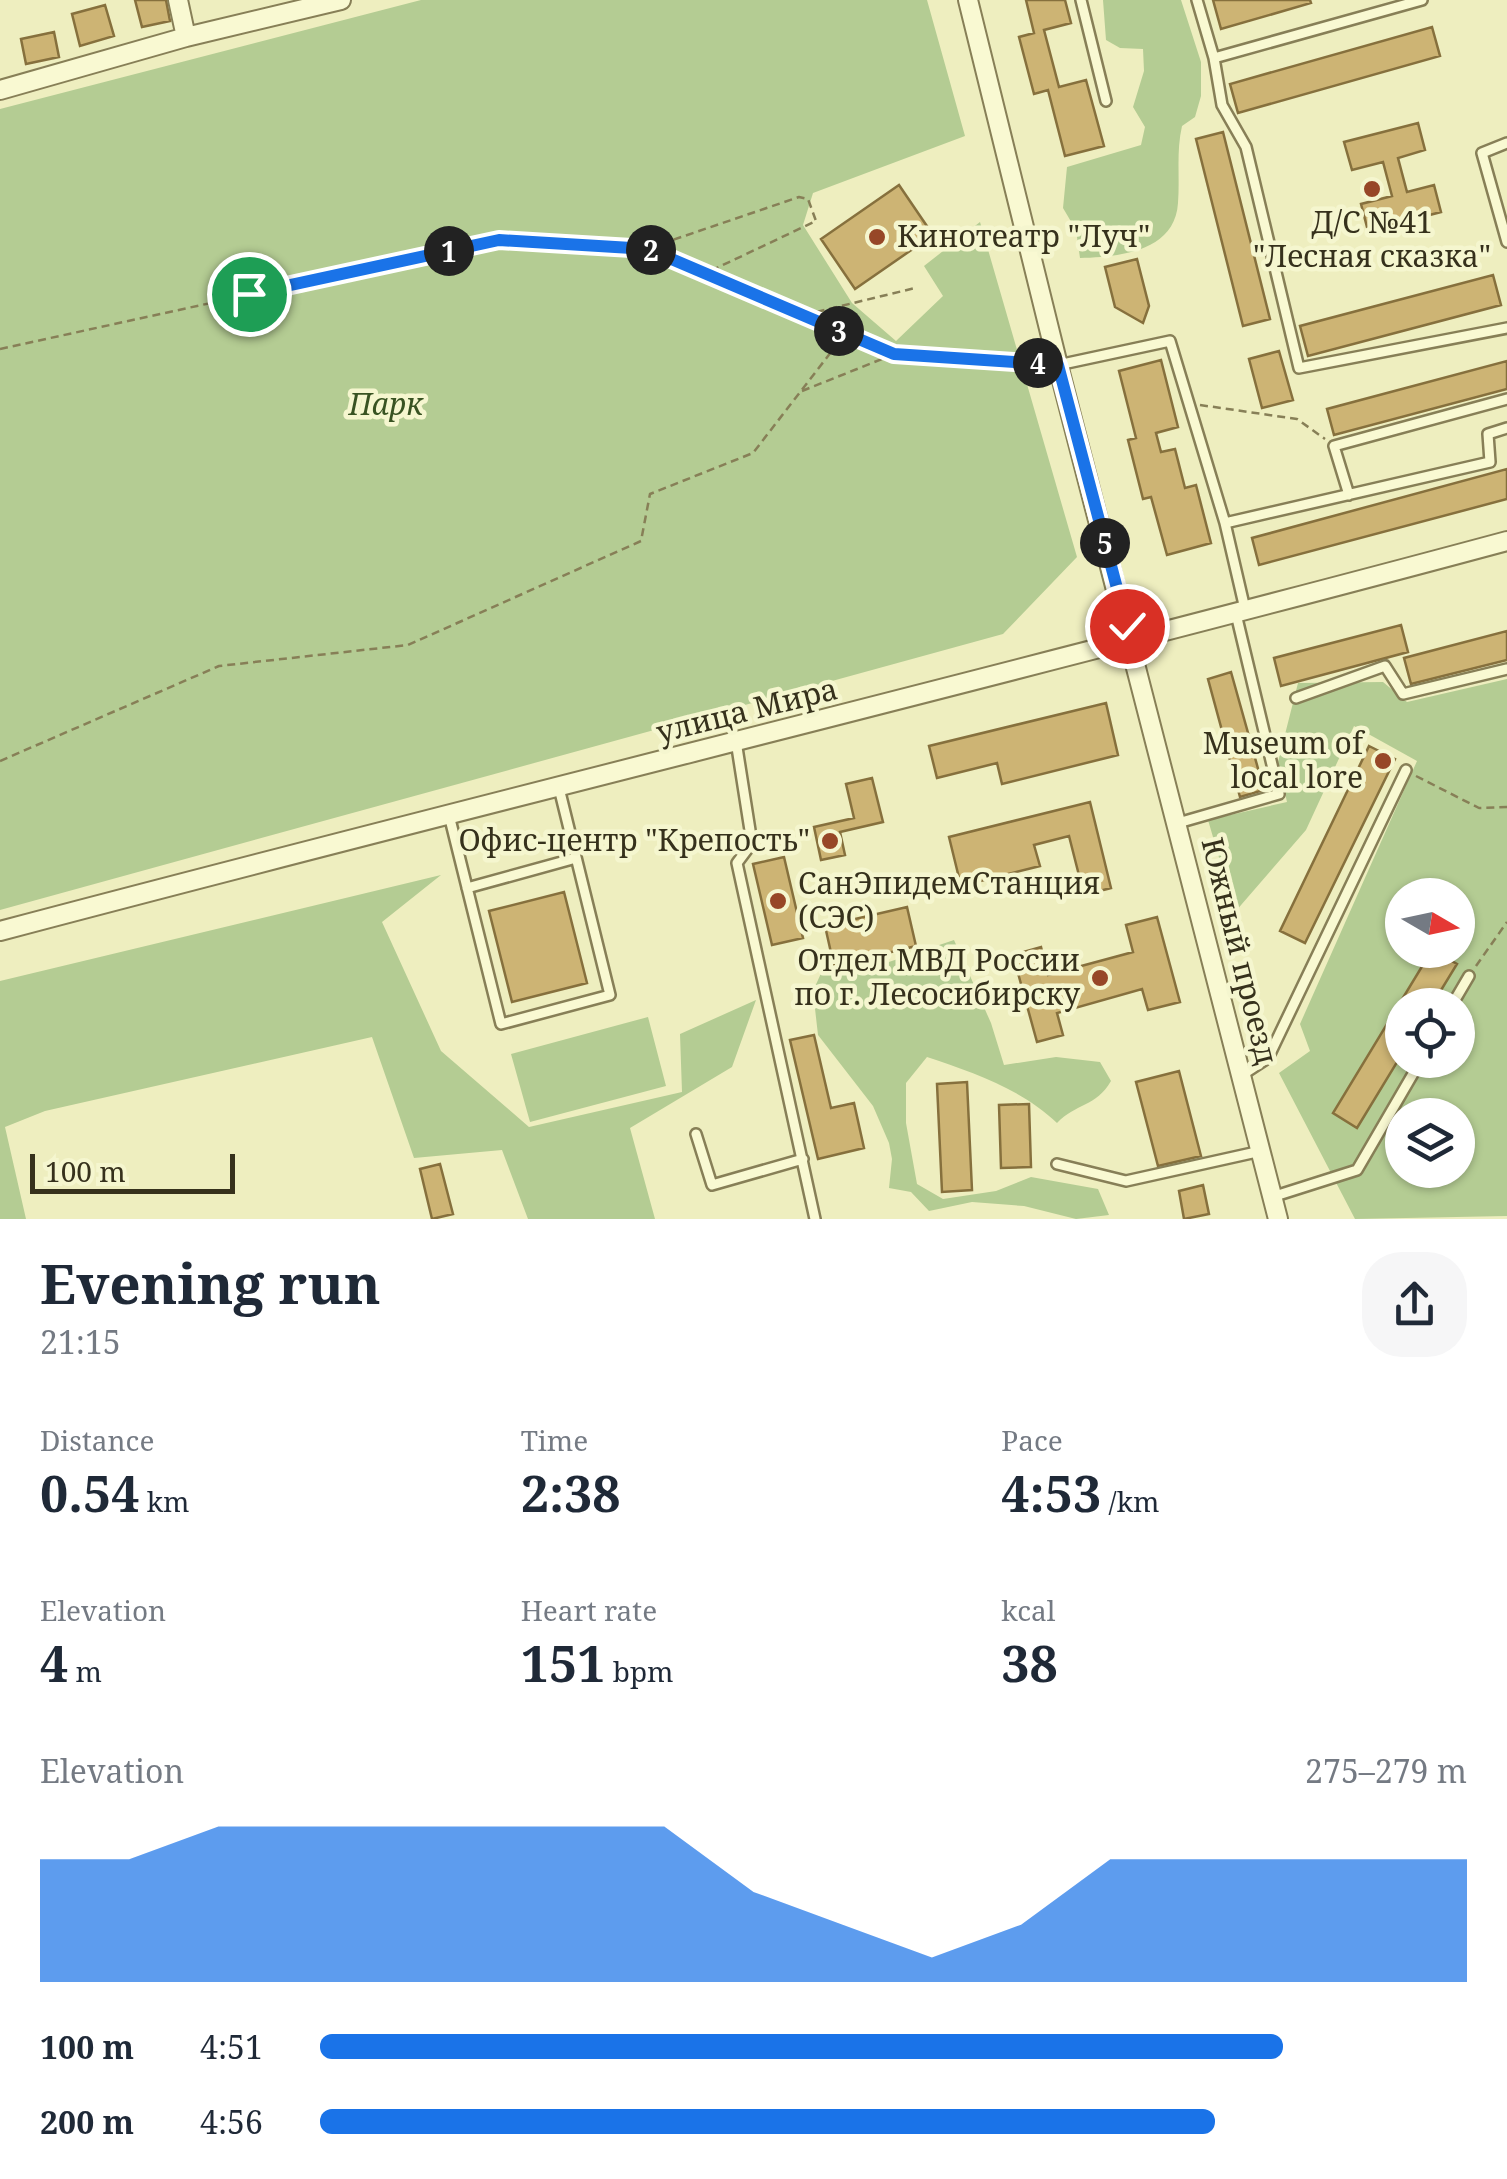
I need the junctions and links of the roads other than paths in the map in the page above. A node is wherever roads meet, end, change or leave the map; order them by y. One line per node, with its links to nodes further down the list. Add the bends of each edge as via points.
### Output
1 (178, 0): 7 (street)
2 (341, 0): 7 (street)
3 (968, 0): 14 (street, Южный проезд)
4 (1081, 0): 10 (lane)
5 (1198, 0): 8 (lane)
6 (1422, 0): 8 (lane)
7 (186, 37): 9 (street)
8 (1214, 58): 13 (lane, via 1222,105 1246,147 1298,368)
9 (0, 90)
10 (1106, 101)
11 (1507, 143): 12 (lane, via 1482,153)
12 (1507, 242)
13 (1507, 328)
14 (1058, 365): 18 (lane, via 1170,341); 21 (street, Южный проезд)
15 (1507, 399): 17 (lane, via 1334,446)
16 (1507, 428): 17 (lane, via 1488,434 1490,462)
17 (1349, 495): 18 (lane)
18 (1225, 523): 20 (lane)
19 (1507, 541): 20 (street, улица Мира)
20 (1240, 613): 21 (street, улица Мира); 28 (lane, via 1280,794)
21 (1132, 642): 24 (street, улица Мира); 28 (street, Южный проезд)
22 (1507, 670): 23 (lane, via 1403,694 1385,666)
23 (1296, 698)
24 (736, 742): 26 (street, улица Мира); 38 (lane, via 752,843 737,863)
25 (1406, 770): 34 (lane, via 1268,1058)
26 (558, 788): 27 (street, улица Мира); 29 (lane)
27 (449, 815): 30 (lane); 31 (street, улица Мира)
28 (1178, 823): 34 (street, Южный проезд)
29 (576, 858): 30 (lane); 30 (lane, via 610,994 501,1024)
30 (467, 888)
31 (0, 931)
32 (1469, 976): 33 (lane)
33 (1462, 988)
34 (1242, 1075): 37 (street, Южный проезд)
35 (1410, 1078): 40 (lane, via 1357,1170)
36 (696, 1134): 38 (lane, via 712,1185)
37 (1260, 1151): 39 (lane, via 1126,1181); 40 (street, Южный проезд)
38 (803, 1160): 41 (lane)
39 (1057, 1164)
40 (1272, 1197): 42 (street, Южный проезд)
41 (815, 1219)
42 (1278, 1219)

